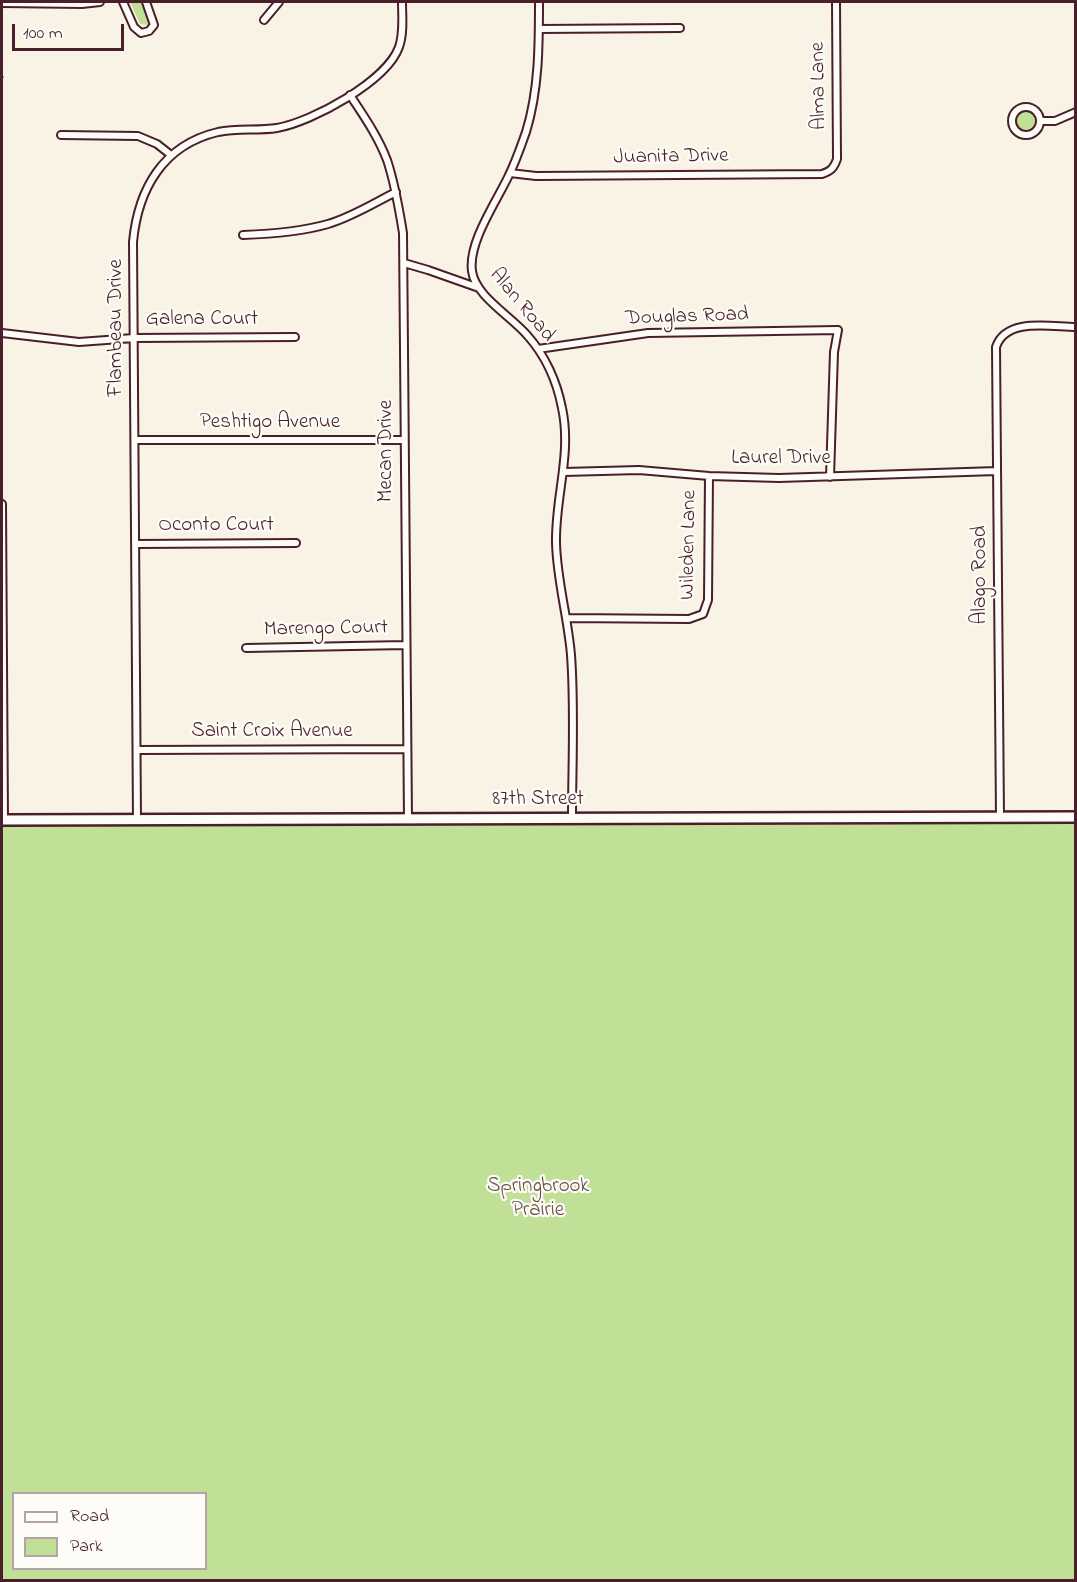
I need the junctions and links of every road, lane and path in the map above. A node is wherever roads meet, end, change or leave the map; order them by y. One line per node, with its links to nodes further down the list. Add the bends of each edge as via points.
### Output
1 (100, 2): 8 (street)
2 (123, 2): 3 (street, via 134,27 141,33 154,25)
3 (146, 2)
4 (279, 2): 9 (street)
5 (402, 2): 12 (street, Flambeau Drive, via 402,29 392,61)
6 (539, 2): 11 (street, Alan Road)
7 (836, 2): 17 (street, Alma Lane, via 837,159)
8 (2, 3)
9 (264, 20)
10 (680, 28): 11 (street)
11 (539, 29): 18 (street, Alan Road, via 533,103)
12 (350, 95): 16 (street, Flambeau Drive, via 301,122 276,128 217,132); 19 (street, Mecan Drive, via 386,158)
13 (1076, 112): 14 (street)
14 (1041, 122): 14 (street, via 1037,111 1027,107 1017,110 1012,120 1016,130 1026,135 1036,131)
15 (61, 135): 16 (street, via 138,136)
16 (171, 155): 26 (street, Flambeau Drive, via 143,194 135,219)
17 (832, 169): 18 (street, Juanita Drive, via 822,174)
18 (510, 173): 22 (street, Alan Road, via 472,256)
19 (396, 192): 20 (street, via 330,223); 21 (street, Mecan Drive)
20 (243, 235)
21 (404, 263): 22 (street); 28 (street, Mecan Drive)
22 (479, 288): 27 (street, Alan Road)
23 (1076, 327): 30 (street, Alago Road, via 1014,328 1003,334 996,347)
24 (2, 333): 26 (street, Galena Court, via 80,342)
25 (295, 337): 26 (street, Galena Court)
26 (134, 338): 29 (street, Flambeau Drive)
27 (538, 349): 31 (street, Alan Road, via 562,407 567,442); 33 (street, Douglas Road, via 648,333 838,330)
28 (404, 440): 29 (street, Peshtigo Avenue); 39 (street, Mecan Drive)
29 (135, 441): 37 (street, Flambeau Drive)
30 (997, 471): 33 (street, Laurel Drive); 44 (street, Alago Road)
31 (564, 472): 32 (street, Laurel Drive, via 652,471); 38 (street, Alan Road, via 556,544)
32 (709, 476): 33 (street, Laurel Drive); 38 (street, Wileden Lane, via 708,600 703,614 689,619)
33 (830, 477)
34 (2, 504): 35 (street)
35 (2, 524): 41 (street)
36 (296, 543): 37 (street, Oconto Court)
37 (136, 544): 43 (street, Flambeau Drive)
38 (567, 618): 47 (street, Alan Road, via 572,671)
39 (406, 645): 40 (street, Marengo Court); 42 (street, Mecan Drive)
40 (246, 648)
41 (2, 669): 48 (street)
42 (407, 749): 43 (street, Saint Croix Avenue); 46 (street, Mecan Drive)
43 (137, 750): 49 (street, Flambeau Drive)
44 (1000, 818): 45 (street, 87th Street); 47 (street, 87th Street)
45 (1076, 818)
46 (408, 819): 47 (street, 87th Street); 49 (street, 87th Street)
47 (572, 819)
48 (3, 820): 49 (street, 87th Street)
49 (137, 820)

